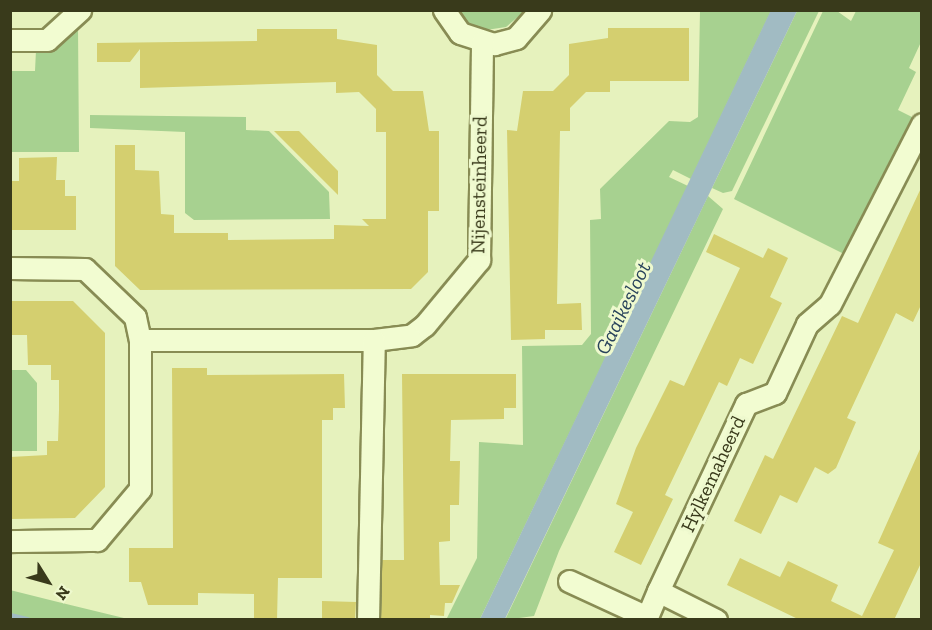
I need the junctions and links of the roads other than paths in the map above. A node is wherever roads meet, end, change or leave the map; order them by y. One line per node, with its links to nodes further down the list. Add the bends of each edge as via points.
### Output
1 (80, 10): 4 (street, via 47,40)
2 (444, 10): 5 (street, via 460,33)
3 (540, 10): 5 (street, via 516,38)
4 (10, 40)
5 (482, 42): 9 (street, Nijensteinheerd, via 479,260 474,272 412,335)
6 (921, 124): 12 (street, Hylkemaheerd, via 830,304 807,324 776,393 746,404)
7 (10, 268): 8 (street, via 85,269 135,318)
8 (140, 340): 9 (street, Nijensteinheerd); 10 (street, via 140,489 97,540)
9 (374, 340): 13 (street)
10 (10, 541)
11 (568, 581): 12 (street, Hylkemaheerd, via 647,617)
12 (658, 591): 14 (street)
13 (368, 620)
14 (716, 620)

